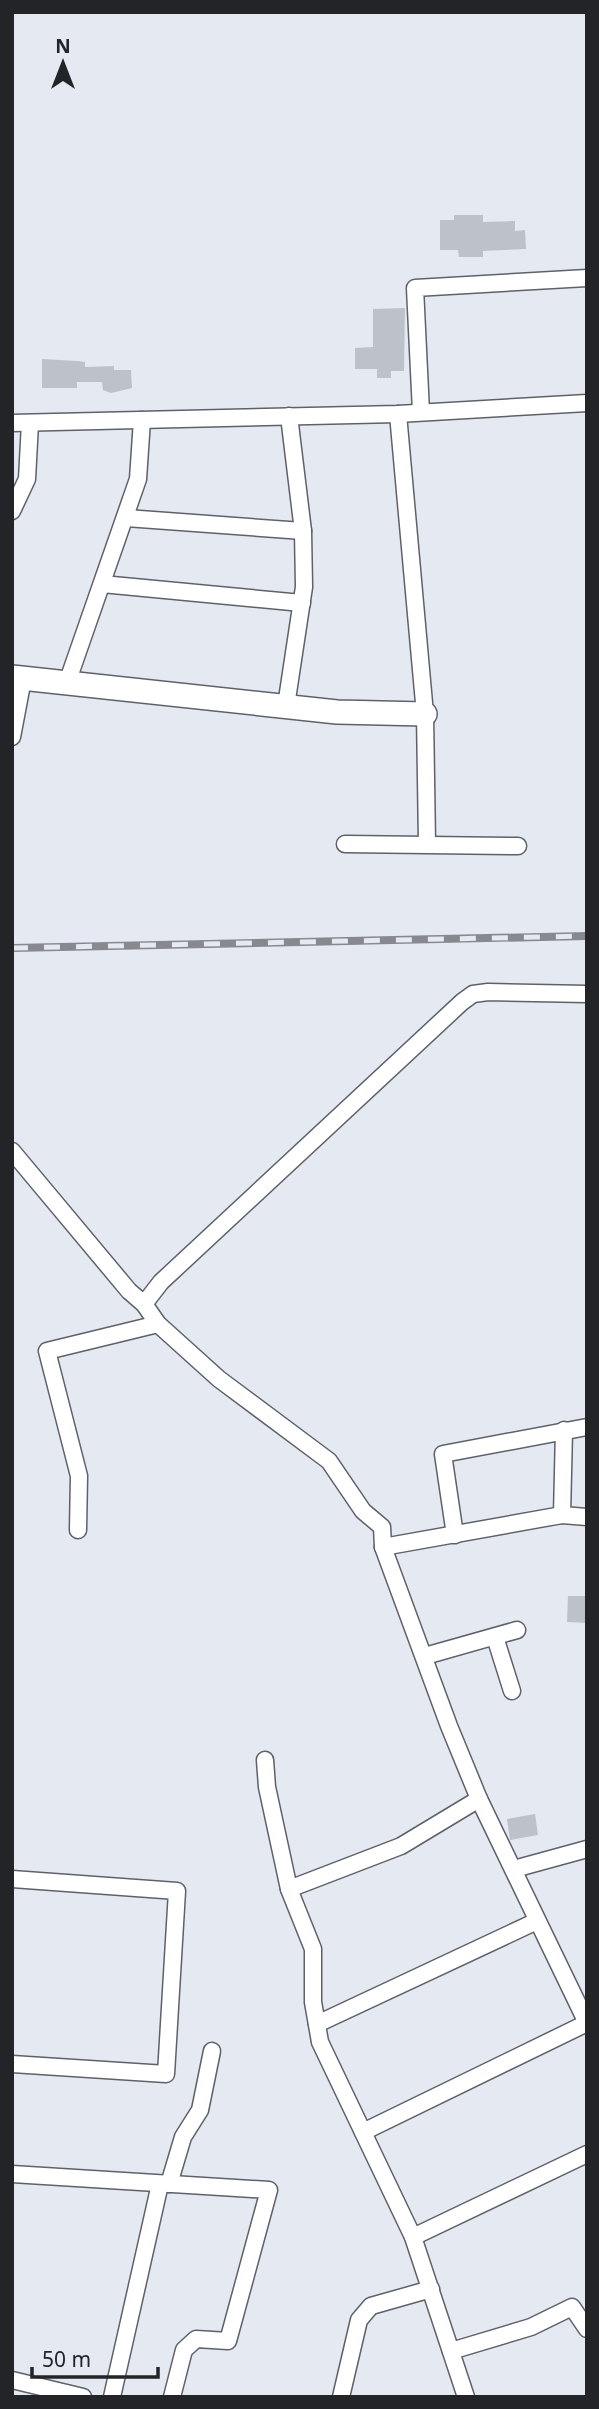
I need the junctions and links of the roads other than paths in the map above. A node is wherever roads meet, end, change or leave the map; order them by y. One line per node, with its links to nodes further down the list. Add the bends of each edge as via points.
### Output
1 (587, 278): 3 (street, via 415,288)
2 (587, 403): 3 (street)
3 (421, 412): 4 (street)
4 (398, 414): 5 (street); 17 (street)
5 (289, 416): 6 (street); 11 (street)
6 (142, 420): 8 (street); 10 (street, via 138,479)
7 (12, 423): 8 (street)
8 (30, 423): 9 (street, via 27,479)
9 (12, 511)
10 (126, 518): 11 (street); 12 (street)
11 (303, 531): 13 (street)
12 (102, 584): 13 (street); 15 (street)
13 (302, 603): 16 (street)
14 (18, 678): 15 (street); 18 (street)
15 (67, 683): 16 (street)
16 (286, 706): 17 (street)
17 (425, 714): 20 (street)
18 (12, 737)
19 (345, 844): 20 (street)
20 (427, 844): 21 (street)
21 (518, 846)
22 (587, 994): 24 (street, via 488,992 462,1002 161,1282)
23 (12, 1151): 24 (street)
24 (144, 1304): 25 (street)
25 (158, 1324): 30 (street, via 47,1351 79,1476); 32 (street, via 219,1378 329,1461 363,1511 382,1527)
26 (587, 1427): 27 (street)
27 (564, 1430): 28 (street); 31 (street, via 443,1454)
28 (562, 1515): 29 (street); 31 (street)
29 (587, 1517)
30 (78, 1530)
31 (455, 1535): 32 (street)
32 (383, 1548): 35 (street)
33 (517, 1630): 34 (street)
34 (495, 1637): 35 (street); 36 (street)
35 (425, 1656): 38 (street)
36 (512, 1691)
37 (265, 1760): 42 (street)
38 (479, 1798): 40 (street); 42 (street, via 401,1846)
39 (587, 1849): 40 (street)
40 (514, 1869): 43 (street)
41 (12, 1879): 47 (street, via 177,1891 166,2074)
42 (289, 1889): 45 (street, via 313,1949)
43 (537, 1921): 44 (street); 45 (street)
44 (587, 2023): 48 (street)
45 (317, 2024): 48 (street, via 320,2042)
46 (212, 2051): 51 (street, via 200,2110 183,2137)
47 (12, 2064)
48 (363, 2132): 52 (street)
49 (587, 2154): 52 (street)
50 (12, 2174): 51 (street)
51 (165, 2184): 58 (street); 59 (street, via 270,2190 229,2341 196,2339 184,2350)
52 (413, 2237): 53 (street)
53 (431, 2289): 55 (street); 60 (street, via 372,2306 359,2319)
54 (587, 2329): 55 (street, via 572,2307 531,2327)
55 (452, 2351): 61 (street)
56 (12, 2381): 57 (street)
57 (83, 2397)
58 (112, 2397)
59 (172, 2397)
60 (341, 2397)
61 (466, 2397)

